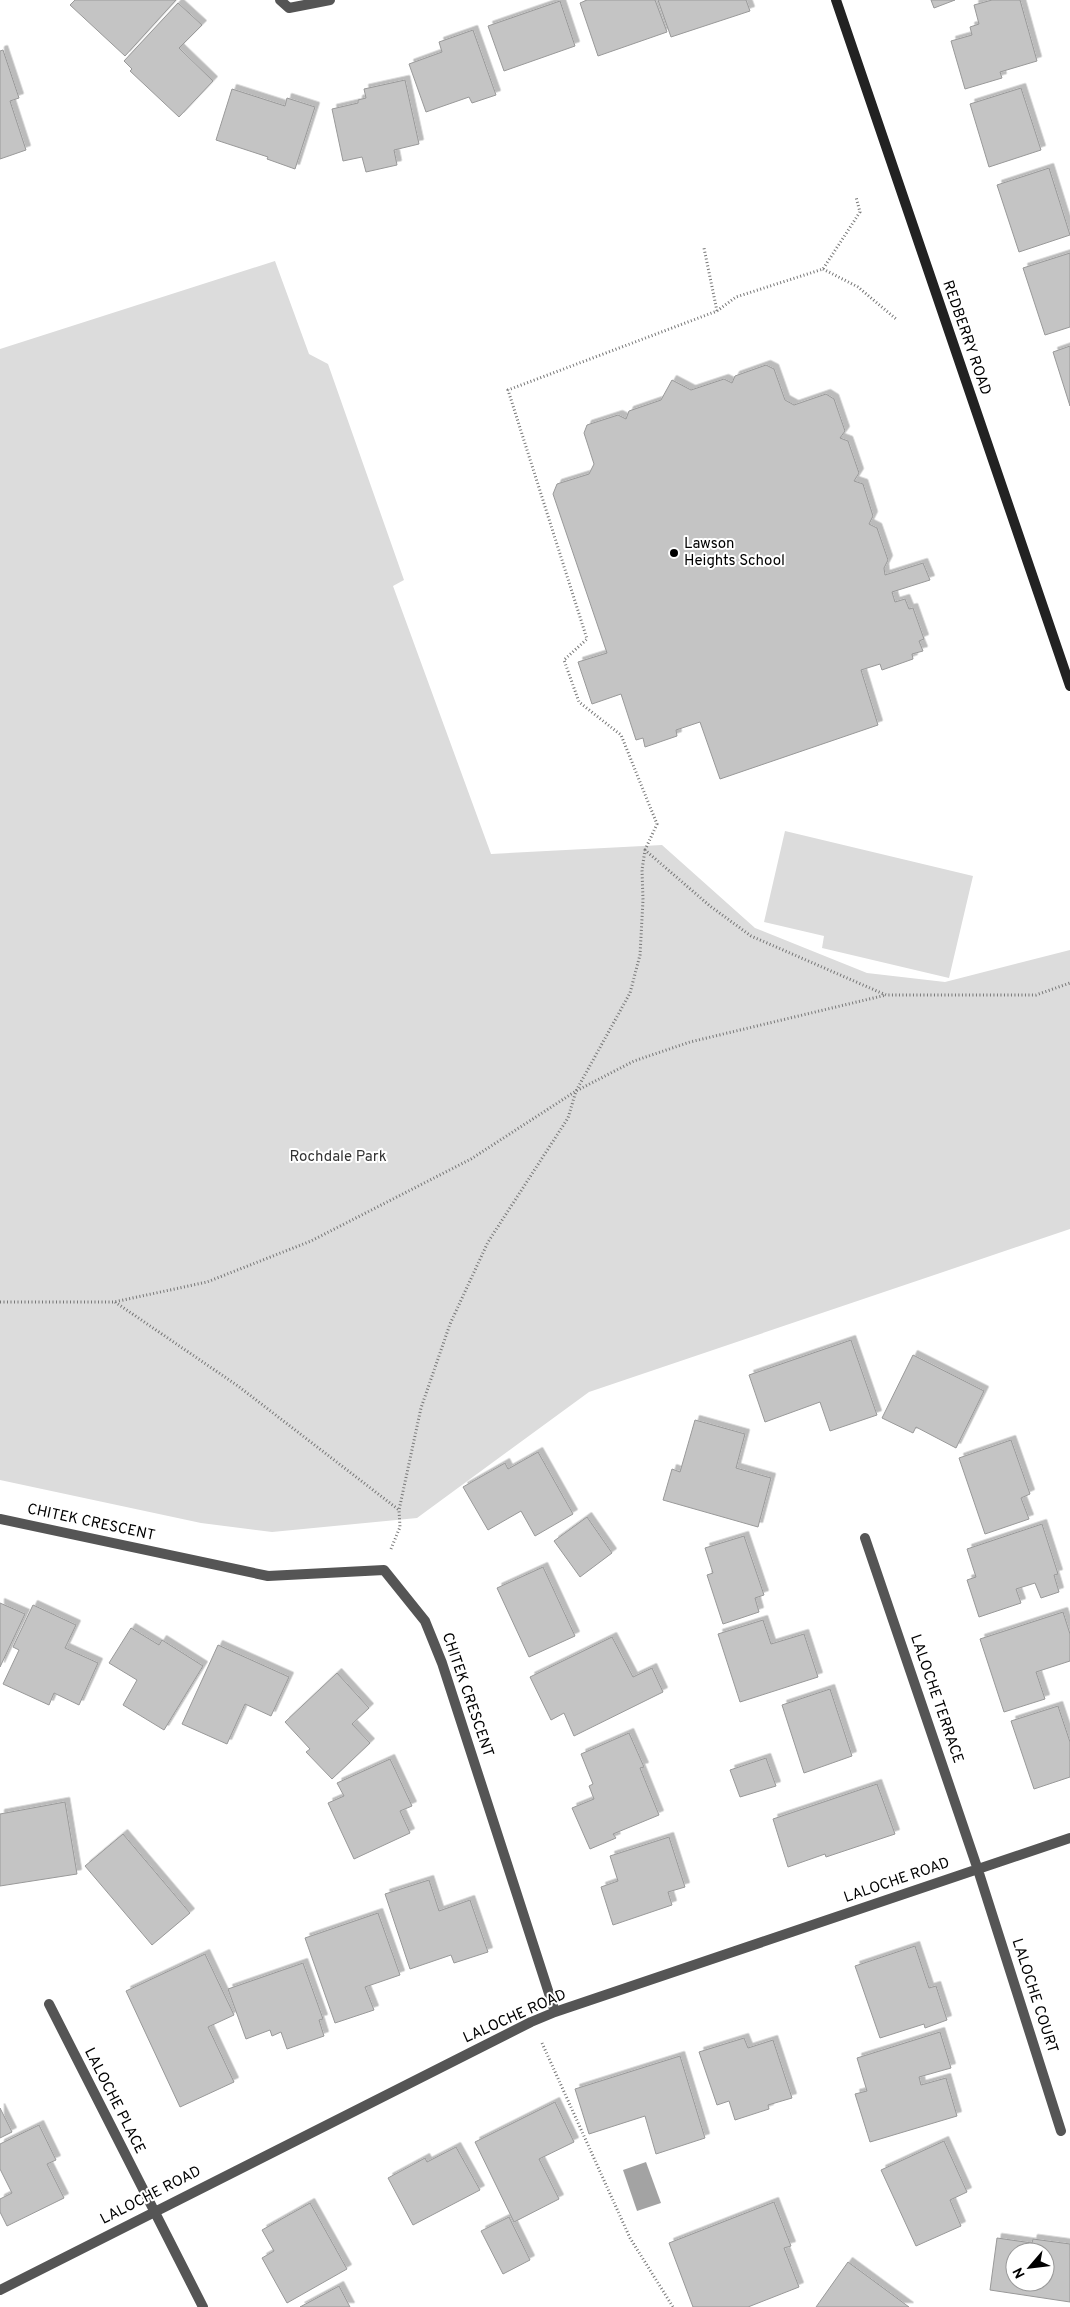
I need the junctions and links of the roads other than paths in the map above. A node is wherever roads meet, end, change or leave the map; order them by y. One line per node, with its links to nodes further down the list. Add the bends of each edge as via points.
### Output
1 (280, 0): 2 (street, via 289,8)
2 (330, 0)
3 (836, 0): 4 (street, REDBERRY ROAD)
4 (1070, 686)
5 (0, 1519): 10 (street, CHITEK CRESCENT, via 268,1576 384,1570 425,1622 442,1663)
6 (865, 1538): 8 (street, LALOCHE TERRACE)
7 (1070, 1838): 8 (street, LALOCHE ROAD)
8 (978, 1870): 10 (street, LALOCHE ROAD); 11 (street, LALOCHE COURT)
9 (49, 2004): 12 (street, LALOCHE PLACE)
10 (555, 2012): 12 (street, LALOCHE ROAD)
11 (1061, 2131)
12 (153, 2212): 13 (street, LALOCHE ROAD); 14 (street, LALOCHE PLACE)
13 (0, 2290)
14 (203, 2307)

